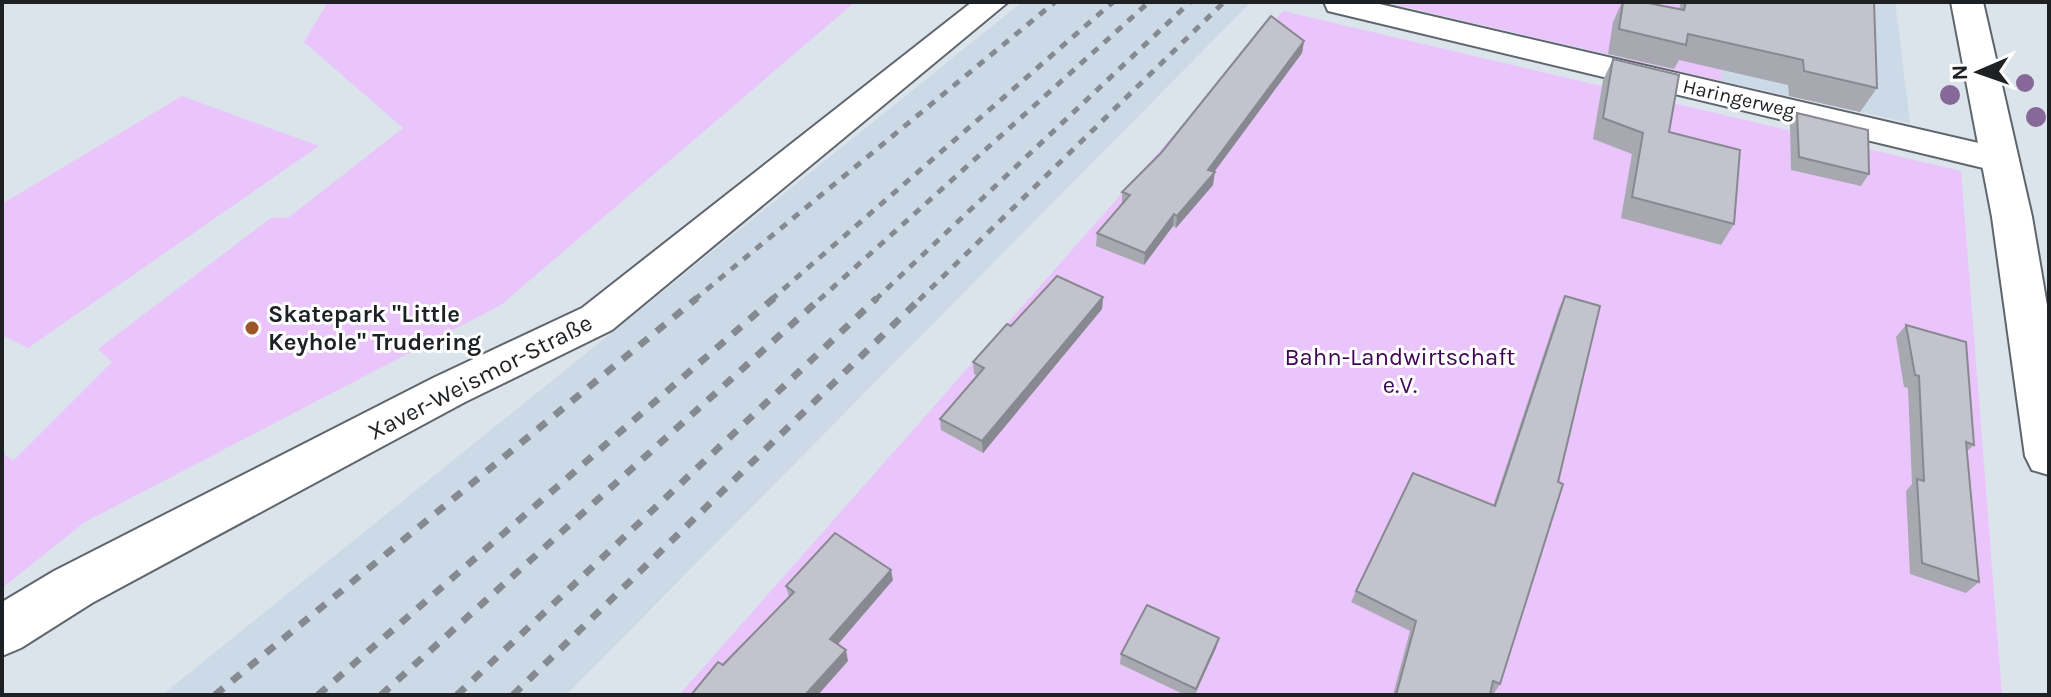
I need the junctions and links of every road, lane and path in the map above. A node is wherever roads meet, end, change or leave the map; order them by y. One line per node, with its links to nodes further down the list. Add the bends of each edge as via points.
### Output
1 (992, 2): 6 (street, Xaver-Weismor-Straße, via 597,319 449,390 115,565)
2 (1967, 2): 4 (street)
3 (1339, 4): 4 (street, Haringerweg)
4 (2000, 160): 5 (street)
5 (2049, 456)
6 (2, 631)

